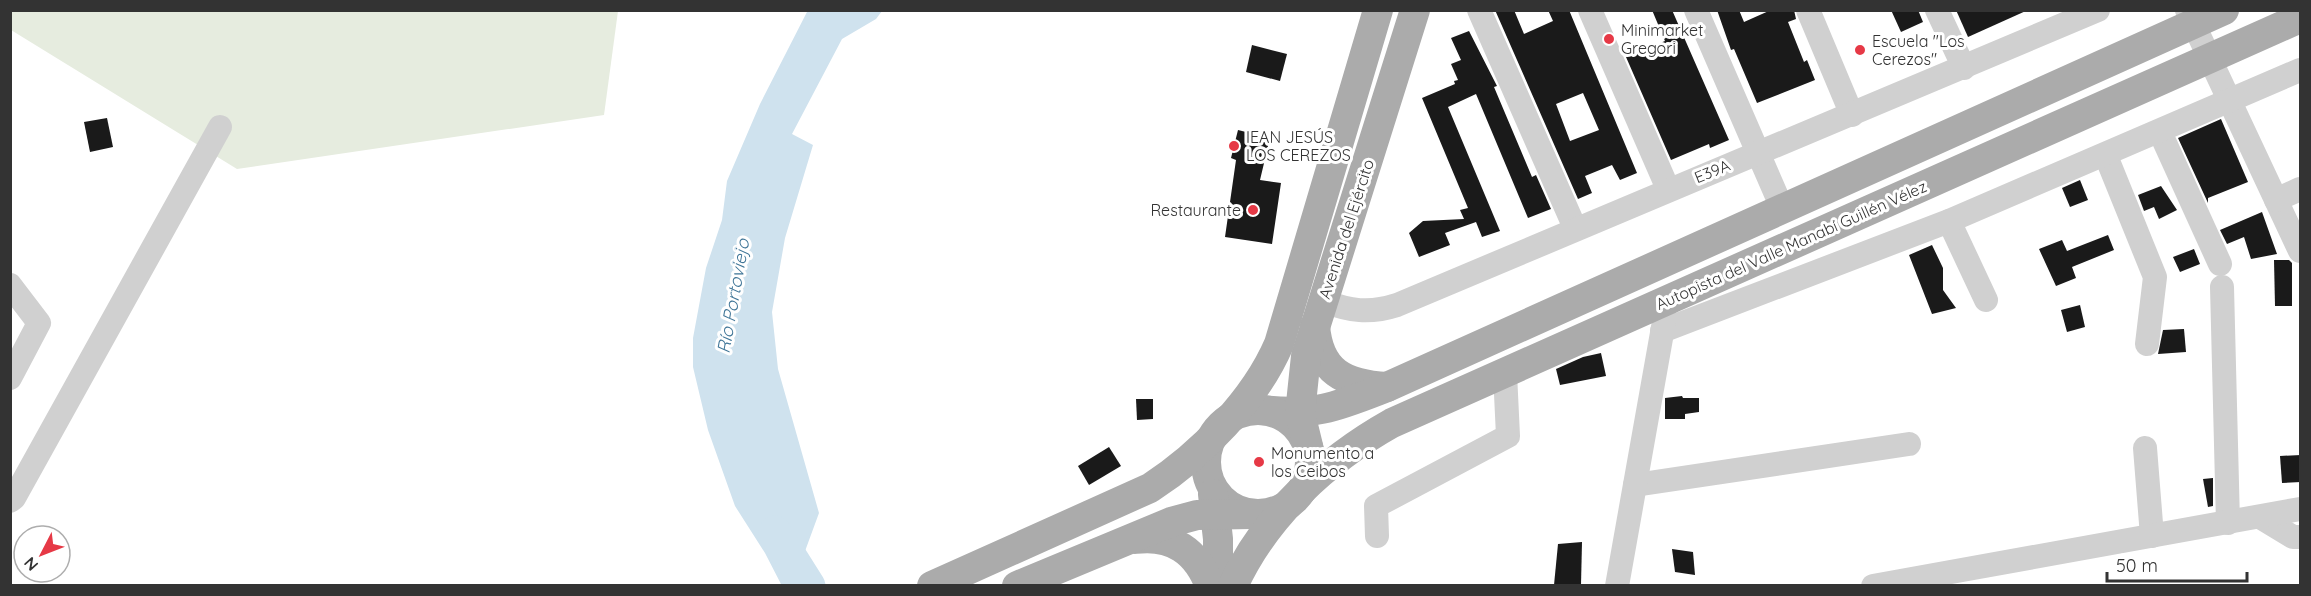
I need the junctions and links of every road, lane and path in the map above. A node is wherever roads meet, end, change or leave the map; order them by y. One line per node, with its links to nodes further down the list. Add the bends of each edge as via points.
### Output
1 (1378, 10): 40 (main road, Avenida del Ejército, via 1279,344 1249,397)
2 (1415, 10): 32 (main road, Avenida del Ejército)
3 (1479, 10): 27 (street)
4 (1590, 10): 22 (street)
5 (1696, 10): 20 (street)
6 (1808, 10): 17 (street)
7 (1937, 10): 14 (street)
8 (2098, 10): 10 (street, E39A)
9 (2224, 10): 11 (main road)
10 (2067, 16): 14 (street, E39A)
11 (2190, 17): 13 (street); 25 (main road)
12 (2301, 18): 13 (main road, Autopista del Valle Manabí Guillén Vélez)
13 (2209, 58): 16 (street); 30 (main road, Autopista del Valle Manabí Guillén Vélez)
14 (1964, 68): 17 (street, E39A)
15 (2301, 70): 16 (street)
16 (2229, 102): 19 (street); 24 (street)
17 (1852, 115): 20 (street, E39A)
18 (220, 127): 47 (street)
19 (2160, 132): 21 (street); 52 (street, via 2221,275)
20 (1757, 153): 22 (street, E39A); 25 (street)
21 (2106, 156): 26 (street); 34 (street, via 2155,277)
22 (1668, 189): 27 (street, E39A)
23 (2301, 189): 24 (street)
24 (2276, 200): 28 (street)
25 (1782, 208): 37 (main road)
26 (1949, 221): 31 (street); 33 (street)
27 (1575, 228): 32 (street, E39A, via 1379,311)
28 (2301, 251)
29 (10, 285): 36 (street, via 39,323)
30 (1668, 300): 33 (street); 35 (main road, Autopista del Valle Manabí Guillén Vélez)
31 (1986, 300)
32 (1319, 314): 37 (main road, via 1320,351 1335,373 1359,385); 39 (main road, Avenida del Ejército, via 1303,376)
33 (1662, 331): 45 (street)
34 (2147, 344)
35 (1505, 373): 46 (main road, Autopista del Valle Manabí Guillén Vélez, via 1363,440 1324,469); 53 (street, via 1508,436 1376,506)
36 (10, 378)
37 (1387, 387): 39 (main road, via 1335,406)
38 (1263, 410): 39 (main road); 40 (main road, via 1234,415); 43 (main road, via 1276,413 1297,427)
39 (1300, 413): 43 (main road, Avenida del Ejército)
40 (1222, 424): 44 (main road, via 1208,449); 57 (main road, via 1179,469 1150,488)
41 (1909, 444): 45 (street)
42 (2145, 448): 54 (street)
43 (1309, 450): 46 (main road, via 1306,483)
44 (1208, 477): 49 (main road); 50 (main road, via 1228,504)
45 (1635, 485): 62 (street)
46 (1297, 497): 50 (main road, via 1274,512); 61 (main road, via 1257,542)
47 (10, 501)
48 (2301, 509): 51 (street)
49 (1216, 514): 50 (main road); 56 (main road, via 1171,522); 60 (main road)
50 (1260, 514)
51 (2260, 517): 52 (street); 55 (street, via 2293,537)
52 (2228, 523): 54 (street)
53 (1377, 536)
54 (2152, 536): 63 (street)
55 (2301, 537)
56 (1118, 543): 58 (main road); 59 (main road, via 1155,538 1171,541 1196,559)
57 (932, 585)
58 (1017, 585)
59 (1210, 585)
60 (1218, 585)
61 (1233, 585)
62 (1617, 585)
63 (1873, 585)

